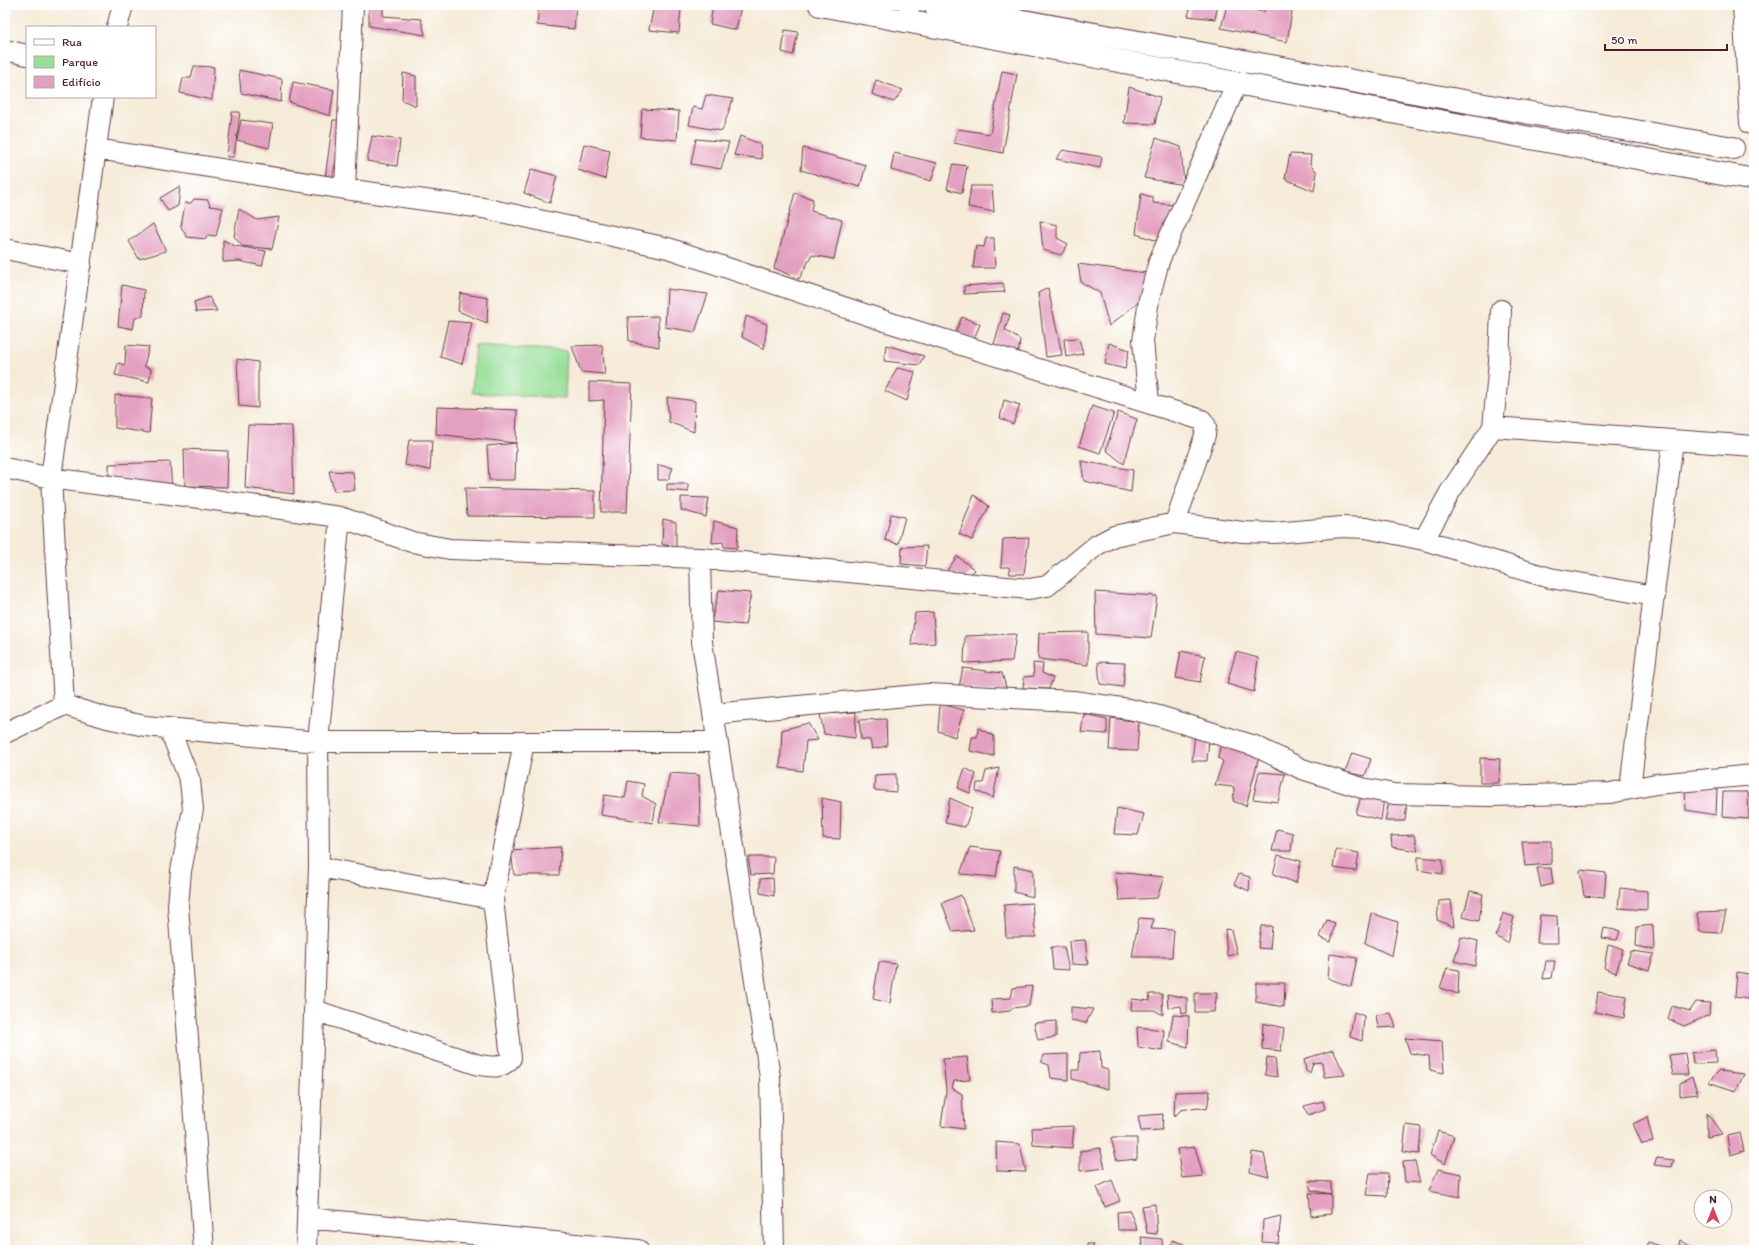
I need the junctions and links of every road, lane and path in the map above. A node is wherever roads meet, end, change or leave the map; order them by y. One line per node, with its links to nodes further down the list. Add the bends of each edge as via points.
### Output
1 (123, 5): 7 (street)
2 (353, 5): 18 (street)
3 (820, 5): 6 (street)
4 (935, 5): 10 (street)
5 (1744, 5): 14 (street)
6 (908, 13): 11 (street)
7 (117, 26)
8 (5, 50): 9 (street)
9 (26, 55)
10 (1346, 80): 13 (street); 15 (street)
11 (1237, 83): 13 (street); 22 (street, via 1159,261 1149,299 1143,341)
12 (103, 98): 16 (street)
13 (1340, 103): 17 (street)
14 (1752, 123): 15 (street, via 1739,133)
15 (1733, 148): 17 (street, via 1734,164)
16 (97, 149): 18 (street); 20 (street)
17 (1749, 180)
18 (345, 188): 22 (street, via 483,208 668,248 891,323)
19 (5, 248): 20 (street)
20 (81, 264): 27 (street)
21 (1501, 310): 23 (street)
22 (1149, 403): 29 (street, via 1202,420 1206,426)
23 (1493, 427): 24 (street); 30 (street, via 1450,492)
24 (1673, 441): 25 (street); 32 (street)
25 (1754, 446)
26 (5, 468): 27 (street)
27 (51, 478): 28 (street); 33 (street)
28 (340, 517): 31 (street, via 412,542 450,549); 37 (street)
29 (1175, 523): 30 (street, via 1243,532 1274,533 1342,526 1366,528); 31 (street, via 1114,536 1098,544 1047,586 1029,589)
30 (1424, 540): 32 (street, via 1550,578)
31 (700, 558): 34 (street, via 702,642)
32 (1655, 596): 41 (street)
33 (64, 704): 35 (street, via 107,718); 36 (street)
34 (713, 714): 39 (street); 41 (street, via 928,694 1073,701 1159,716 1255,746 1302,768 1362,788 1394,794 1489,796 1610,793)
35 (170, 728): 37 (street); 46 (street, via 190,781 193,809 181,871 178,906)
36 (5, 733)
37 (318, 742): 38 (street); 42 (street)
38 (524, 742): 39 (street); 43 (street)
39 (717, 742): 49 (street, via 770,1078)
40 (1754, 775): 41 (street)
41 (1630, 788)
42 (319, 867): 43 (street); 44 (street)
43 (493, 899): 44 (street, via 511,1058 506,1065 479,1065)
44 (314, 1010): 45 (street)
45 (307, 1218): 47 (street); 48 (street)
46 (204, 1250)
47 (306, 1250)
48 (638, 1250)
49 (774, 1250)

